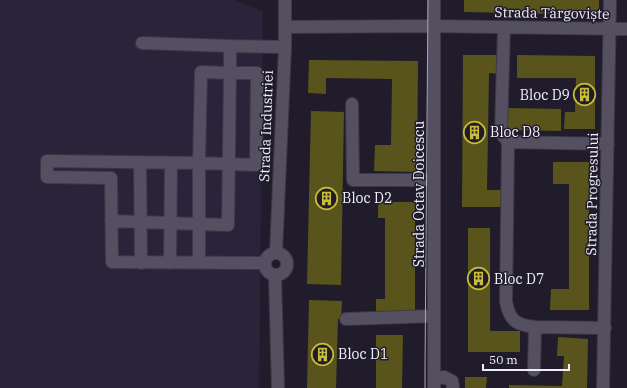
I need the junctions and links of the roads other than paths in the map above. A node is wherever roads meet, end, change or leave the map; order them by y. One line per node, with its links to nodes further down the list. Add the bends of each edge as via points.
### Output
1 (284, 0): 5 (street, Strada Industriei)
2 (434, 0): 4 (street, Strada Octav Doicescu)
3 (610, 0): 7 (street, Strada Progresului)
4 (434, 26): 5 (street, Strada Târgoviște); 6 (street, Strada Târgoviște); 20 (street, Strada Octav Doicescu)
5 (285, 27): 11 (street, Strada Industriei)
6 (504, 27): 7 (street, Strada Târgoviște); 14 (street, via 501,133)
7 (610, 29): 8 (street, Strada Târgoviște); 15 (street, Strada Progresului)
8 (627, 29)
9 (142, 43): 10 (street)
10 (230, 46): 11 (street); 12 (street)
11 (284, 47): 25 (street, Strada Industriei)
12 (230, 73): 18 (street, via 201,72); 19 (street); 19 (street, via 257,73 256,166)
13 (352, 104): 20 (street, via 352,180)
14 (508, 142): 15 (street); 33 (street, via 506,302 508,313 515,321 523,326)
15 (608, 144): 34 (street, Strada Progresului)
16 (140, 162): 17 (street); 21 (street, via 48,161 47,177 111,178); 22 (street)
17 (171, 163): 18 (street); 23 (street)
18 (199, 164): 19 (street); 24 (street)
19 (229, 164): 24 (street, via 228,225)
20 (434, 180): 31 (street, Strada Octav Doicescu)
21 (112, 221): 22 (street); 26 (street, via 112,262)
22 (141, 222): 23 (street); 26 (street)
23 (170, 223): 24 (street); 27 (street)
24 (199, 224): 28 (street)
25 (276, 253): 29 (street, via 268,256); 30 (street, via 284,257 287,265 283,272)
26 (141, 263): 27 (street)
27 (170, 263): 28 (street)
28 (199, 263): 29 (street)
29 (265, 263): 30 (street, via 265,268)
30 (275, 275): 37 (street)
31 (434, 316): 32 (street); 36 (street, Strada Octav Doicescu)
32 (346, 319)
33 (535, 327): 34 (street); 35 (street)
34 (604, 328): 39 (street, Strada Progresului)
35 (534, 370)
36 (434, 384): 38 (street, via 444,377 452,381)
37 (278, 388)
38 (453, 388)
39 (604, 388)

